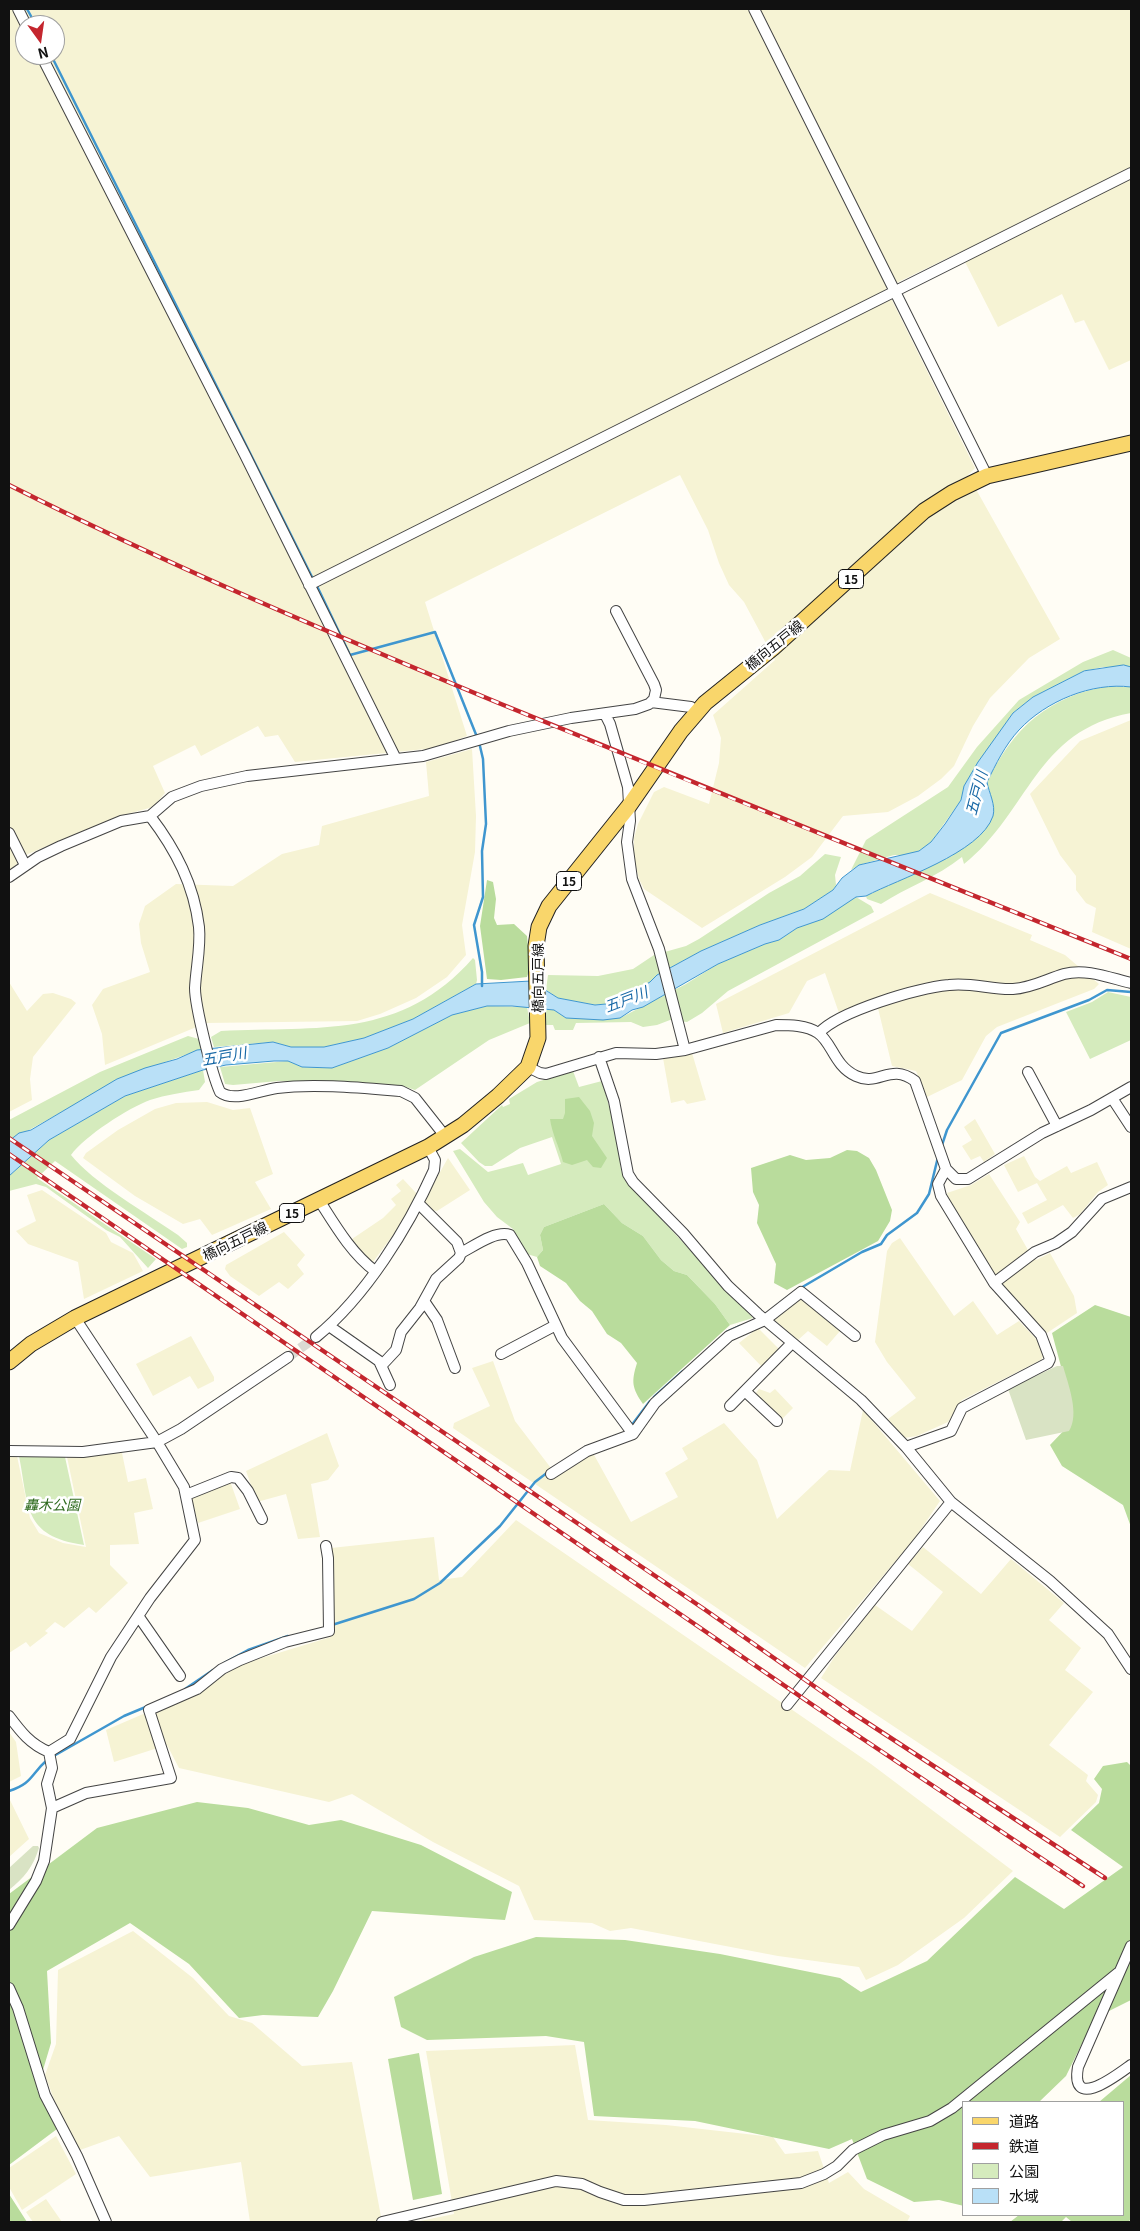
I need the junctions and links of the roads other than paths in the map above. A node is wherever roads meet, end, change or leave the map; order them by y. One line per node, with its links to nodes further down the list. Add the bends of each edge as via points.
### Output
1 (754, 9): 4 (street)
2 (46, 65): 7 (street)
3 (1131, 173): 4 (street)
4 (895, 291): 6 (street); 7 (street)
5 (1131, 443): 6 (main road, 橋向五戸線 / 15)
6 (987, 476): 10 (main road, 橋向五戸線 / 15, via 924,511 819,608 719,689)
7 (309, 585): 12 (street)
8 (616, 611): 9 (street, via 654,684 656,690)
9 (651, 702): 10 (street, via 690,707); 11 (street, via 635,709)
10 (696, 712): 13 (main road, 橋向五戸線 / 15)
11 (605, 714): 12 (street, via 509,731 423,756); 13 (street, via 628,787)
12 (396, 759): 14 (street, via 284,771 201,786 172,797)
13 (629, 806): 20 (street, via 627,842 632,879 659,949); 22 (main road, 橋向五戸線 / 15, via 550,906 539,928 536,946 538,1028 535,1051)
14 (150, 816): 16 (street, via 121,821); 28 (street, via 184,867 193,897 199,928 195,991 217,1086 225,1096 278,1088 401,1091 415,1098)
15 (9, 833): 16 (street)
16 (25, 865): 17 (street)
17 (9, 877)
18 (1131, 984): 19 (street, via 1083,972 1012,989 950,984 918,991 840,1018)
19 (819, 1033): 20 (street, via 792,1025 776,1025); 30 (street, via 845,1069 858,1077 875,1079 898,1072 915,1081)
20 (685, 1050): 21 (street, via 656,1054 616,1053)
21 (599, 1057): 22 (street, via 546,1074); 39 (street, via 614,1101 628,1174 728,1286)
22 (528, 1067): 28 (main road, 橋向五戸線 / 15, via 498,1096)
23 (1028, 1072): 26 (street)
24 (1131, 1087): 25 (street)
25 (1112, 1098): 26 (street); 27 (street)
26 (1057, 1126): 30 (street, via 968,1179 956,1179)
27 (1131, 1127)
28 (445, 1136): 29 (main road, 橋向五戸線 / 15)
29 (428, 1147): 32 (main road, 橋向五戸線 / 15); 33 (street, via 435,1160 434,1170)
30 (946, 1169): 36 (street, via 938,1184 941,1196)
31 (1131, 1187): 36 (street, via 1102,1198 1072,1232 1035,1252)
32 (319, 1200): 35 (street, via 336,1227); 38 (main road, 橋向五戸線 / 15)
33 (418, 1202): 34 (street, via 457,1242); 35 (street)
34 (461, 1253): 37 (street, via 436,1279); 40 (street, via 498,1235 510,1235)
35 (374, 1271): 41 (street, via 361,1291)
36 (994, 1283): 56 (street, via 1041,1335 1050,1359 962,1408 951,1431)
37 (424, 1301): 48 (street, via 401,1332 396,1350); 49 (street, via 437,1320)
38 (75, 1318): 47 (main road, 橋向五戸線 / 15, via 31,1344); 55 (street)
39 (765, 1320): 42 (street, via 802,1292); 44 (street); 54 (street, via 729,1336 654,1403)
40 (556, 1325): 45 (street); 54 (street)
41 (329, 1326): 43 (street); 48 (street)
42 (855, 1336)
43 (316, 1337)
44 (792, 1343): 51 (street); 56 (street, via 861,1400)
45 (502, 1354)
46 (288, 1357): 55 (street)
47 (9, 1362)
48 (382, 1365): 50 (street)
49 (455, 1368)
50 (390, 1385)
51 (746, 1392): 52 (street); 53 (street)
52 (730, 1406)
53 (778, 1421)
54 (633, 1434): 58 (street, via 587,1452)
55 (157, 1442): 57 (street, via 83,1452); 59 (street)
56 (906, 1447): 60 (street)
57 (9, 1450)
58 (551, 1474)
59 (186, 1495): 61 (street, via 231,1477 238,1478); 63 (street, via 195,1540)
60 (951, 1502): 64 (street, via 1050,1581 1108,1634); 66 (street)
61 (262, 1519)
62 (326, 1546): 69 (street, via 329,1631 285,1642 240,1660 222,1668 197,1689 149,1710 172,1778 86,1792)
63 (139, 1616): 65 (street); 68 (street, via 82,1711 74,1734)
64 (1131, 1669)
65 (180, 1676)
66 (787, 1705)
67 (9, 1716): 68 (street, via 29,1741)
68 (49, 1752): 69 (street, via 52,1768 47,1784)
69 (52, 1808): 70 (street, via 44,1861 36,1881)
70 (9, 1925)
71 (1131, 1946): 72 (street)
72 (1118, 1973): 74 (street, via 1078,2066 1076,2078 1084,2088 1100,2087); 76 (street, via 952,2108 930,2121 883,2135 853,2150 824,2174 801,2183 624,2200 582,2184 556,2182)
73 (9, 1988): 75 (street, via 45,2095)
74 (1131, 2065)
75 (106, 2222)
76 (382, 2222)

